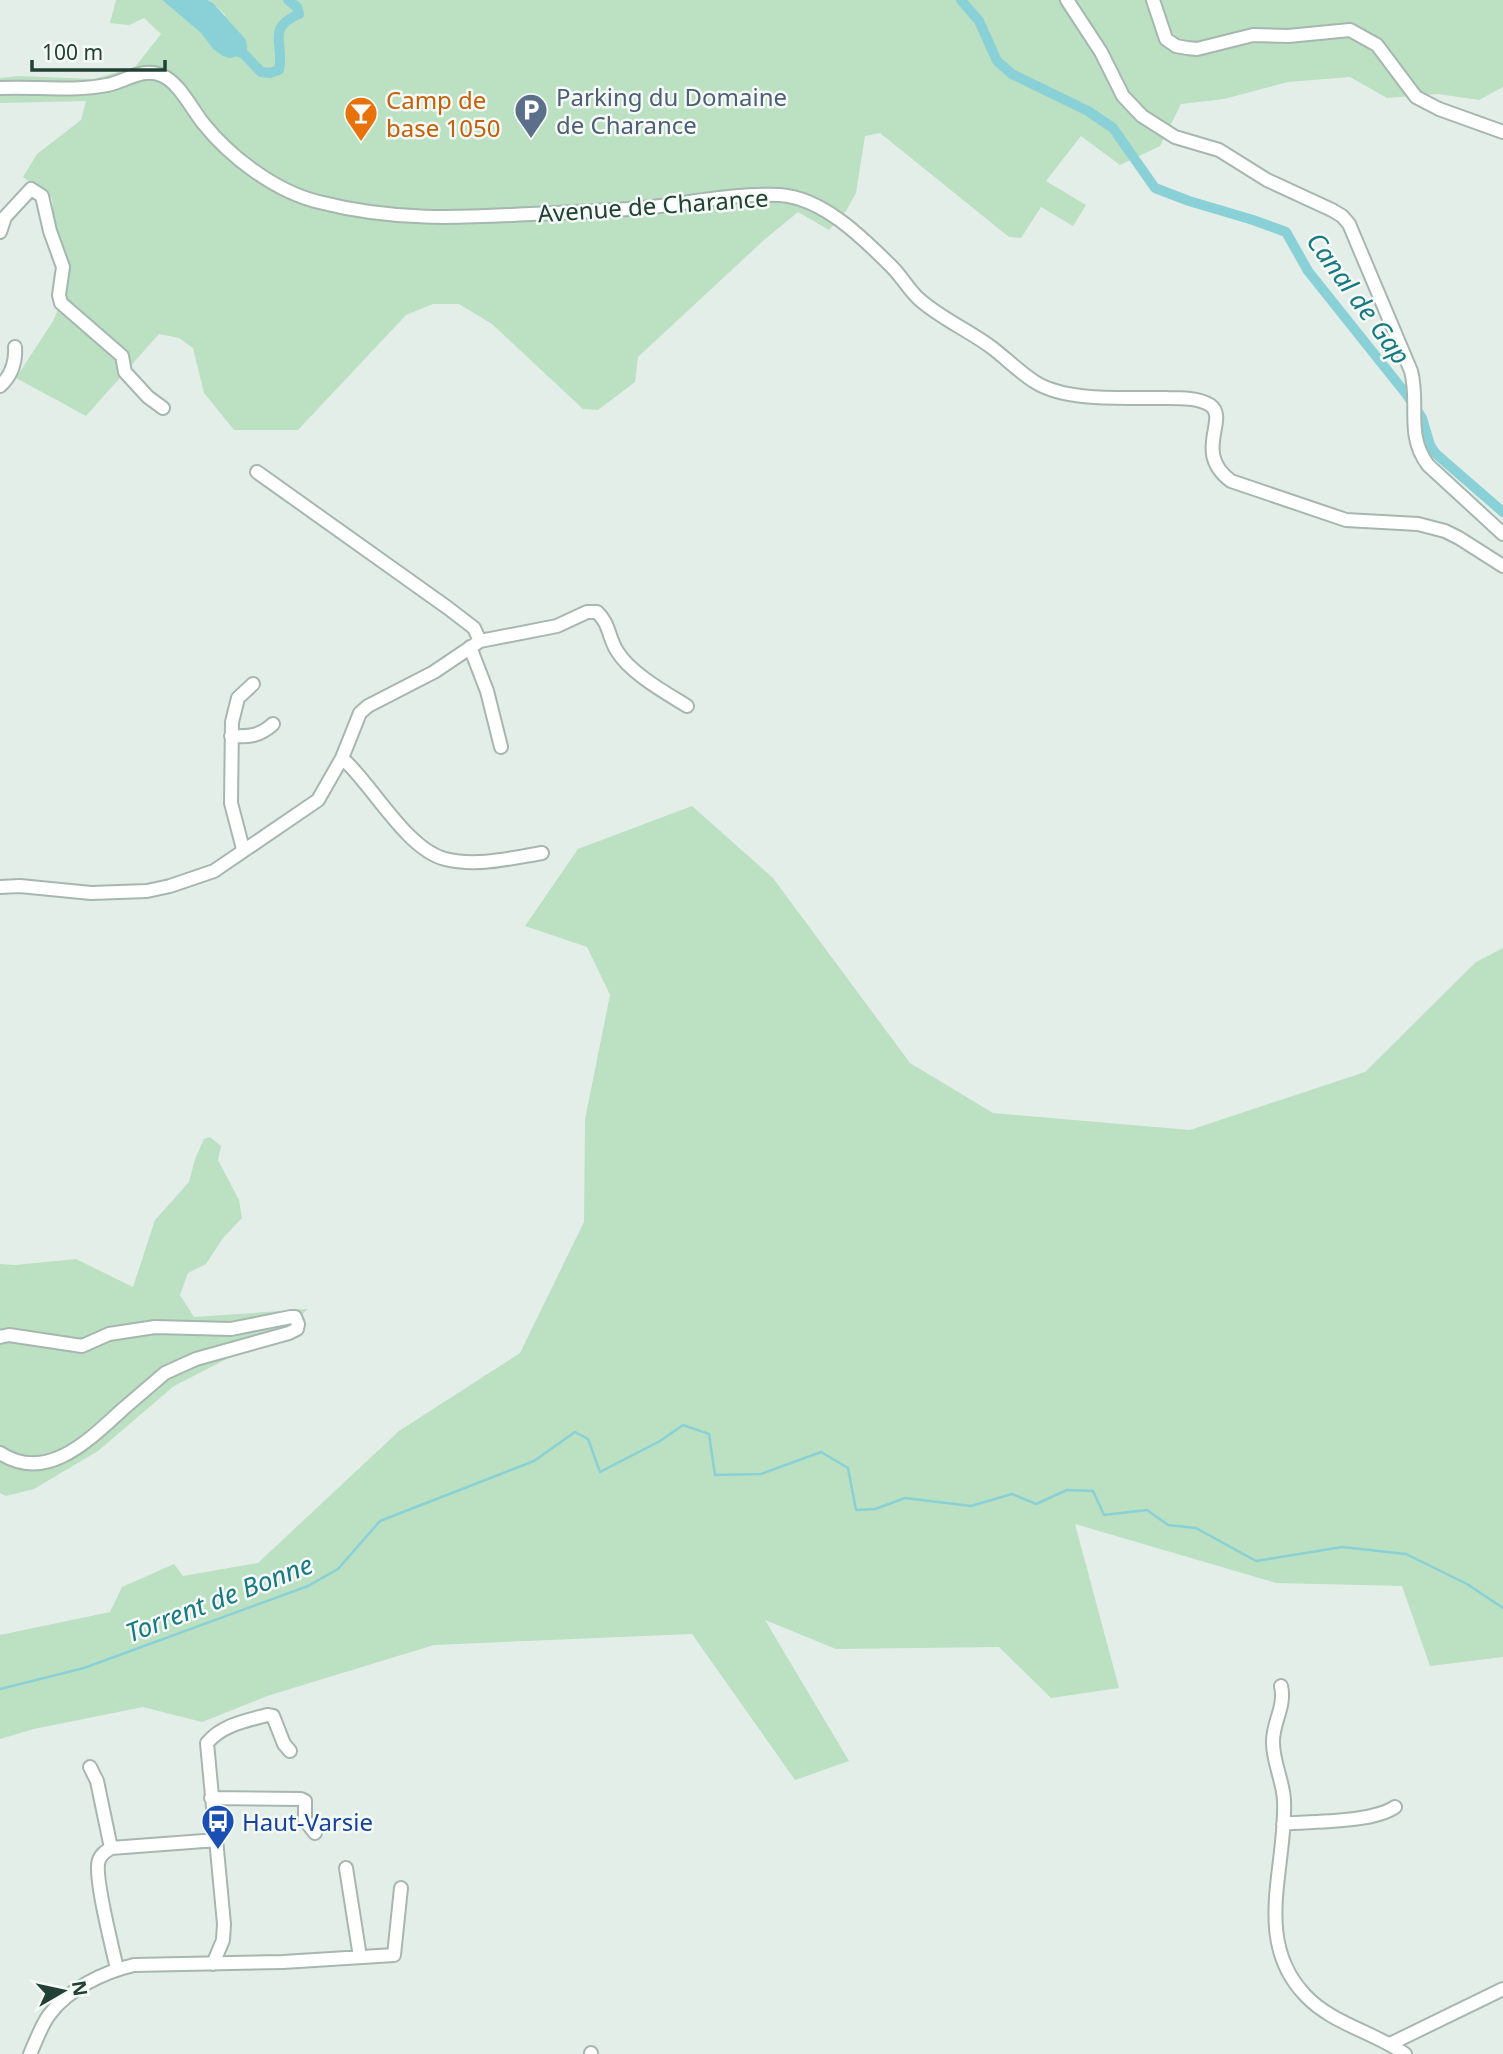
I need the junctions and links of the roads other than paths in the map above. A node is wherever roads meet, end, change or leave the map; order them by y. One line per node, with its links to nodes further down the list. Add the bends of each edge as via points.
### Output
1 (1068, 0): 10 (street, via 1131,106 1161,130 1219,150 1267,180 1332,210 1349,224 1411,371 1415,441 1422,457)
2 (1153, 0): 4 (street, via 1166,39 1187,48 1252,35 1350,30 1377,45 1416,97)
3 (0, 88): 11 (street, Avenue de Charance, via 89,88 140,74 159,74 174,84 224,146 271,181 318,202 408,218 616,210 733,195 795,197 852,230 918,298 992,347 1035,383 1072,394 1182,398 1209,405 1217,421 1213,458 1231,481 1346,520 1438,529)
4 (1503, 132)
5 (0, 232): 8 (street, via 5,216 31,189 42,196 63,267 61,303 122,356 125,372)
6 (15, 347): 7 (street, via 16,359)
7 (0, 386)
8 (163, 408)
9 (257, 472): 12 (street, via 449,608 474,628)
10 (1503, 534)
11 (1503, 566)
12 (475, 644): 14 (street, via 597,612 606,620 617,653 650,683); 17 (street); 18 (street, via 359,713)
13 (253, 684): 16 (street, via 238,698)
14 (687, 706)
15 (273, 724): 16 (street, via 264,733)
16 (231, 736): 19 (street, via 231,803)
17 (501, 747)
18 (342, 758): 19 (street, via 318,800); 20 (street, via 398,823 430,852 445,859 490,862)
19 (243, 849): 21 (street, via 200,877 147,891 91,893)
20 (542, 853)
21 (0, 887)
22 (0, 1337): 23 (street, via 82,1346 109,1334 155,1326 231,1329 291,1317 298,1324 289,1334 178,1365 67,1454 26,1464)
23 (0, 1452)
24 (1281, 1686): 29 (street, via 1282,1704 1272,1746 1284,1800)
25 (290, 1751): 27 (street, via 273,1717 267,1715 215,1734 207,1743)
26 (90, 1767): 32 (street)
27 (211, 1798): 30 (street, via 301,1798 305,1820); 31 (street)
28 (1395, 1807): 29 (street, via 1371,1817)
29 (1283, 1824): 39 (street, via 1274,1900 1280,1958 1315,2004)
30 (315, 1833)
31 (217, 1840): 32 (street); 36 (street, via 223,1940)
32 (111, 1848): 37 (street, via 97,1862)
33 (346, 1868): 35 (street)
34 (401, 1888): 35 (street, via 394,1955)
35 (360, 1957): 36 (street)
36 (213, 1964): 37 (street)
37 (117, 1969): 40 (street, via 85,1985 49,2014)
38 (1503, 1989): 39 (street)
39 (1390, 2044): 41 (street)
40 (30, 2054)
41 (1405, 2054)

